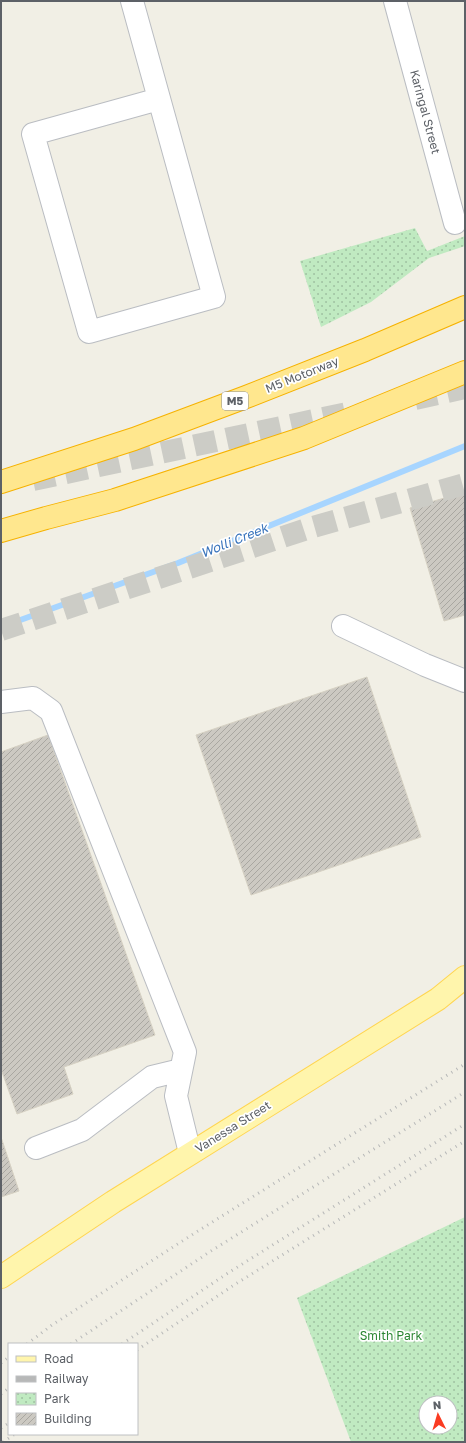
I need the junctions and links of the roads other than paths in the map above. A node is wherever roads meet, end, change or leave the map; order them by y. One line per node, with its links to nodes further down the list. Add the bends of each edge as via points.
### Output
1 (132, 1): 3 (street)
2 (395, 1): 4 (street, Karingal Street)
3 (159, 99): 3 (street, via 33,134 89,332 214,297)
4 (455, 223)
5 (465, 307): 7 (highway, M5 Motorway / M5, via 246,397 134,439)
6 (465, 372): 8 (highway, via 304,438)
7 (1, 482)
8 (115, 500): 9 (highway); 10 (highway)
9 (1, 531)
10 (1, 542)
11 (343, 626): 12 (street)
12 (465, 681)
13 (1, 702): 15 (street, via 33,698 51,711 185,1052)
14 (465, 977): 17 (main road, Vanessa Street, via 438,999)
15 (181, 1070): 16 (street, via 152,1077 82,1130); 17 (street, via 176,1096)
16 (36, 1148)
17 (190, 1153): 18 (main road, Vanessa Street)
18 (1, 1277)

